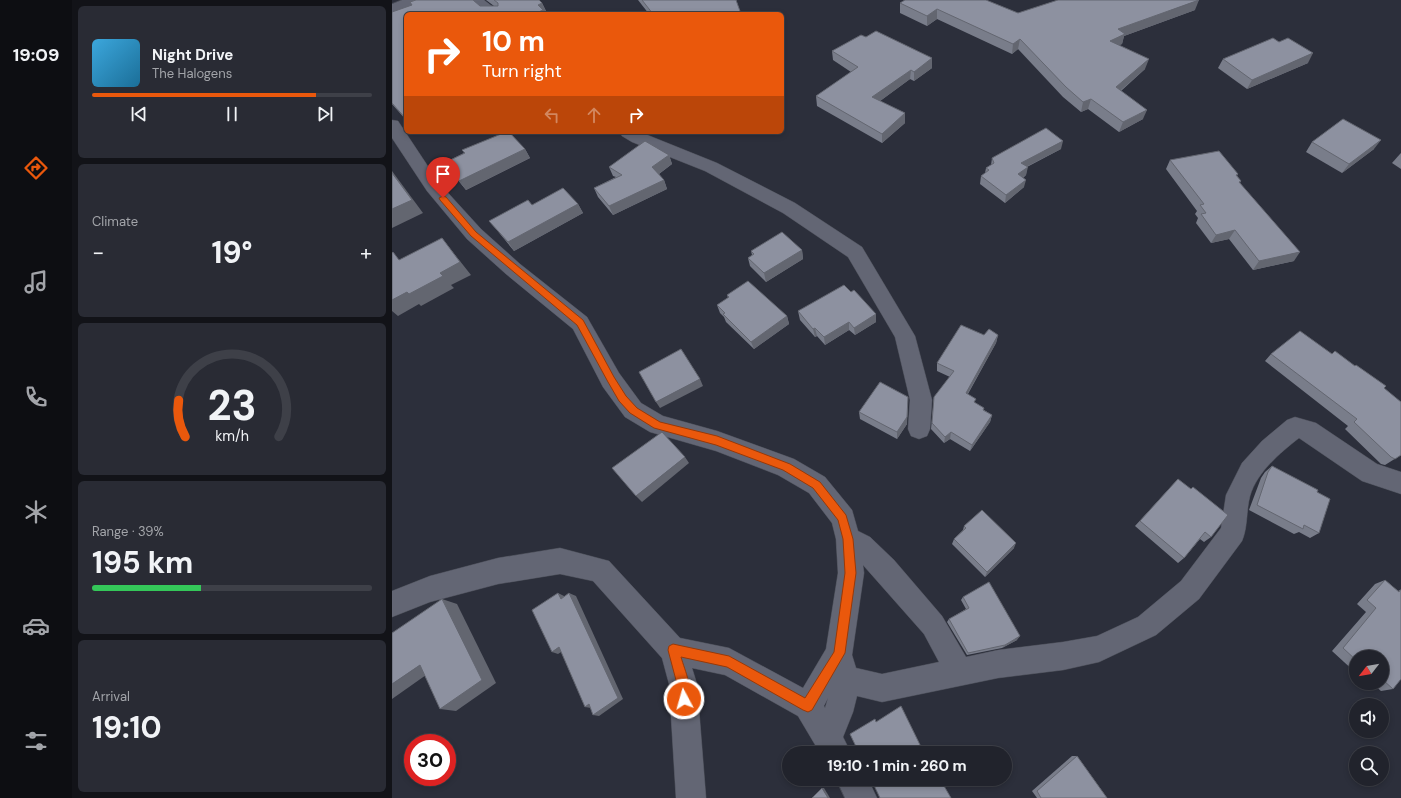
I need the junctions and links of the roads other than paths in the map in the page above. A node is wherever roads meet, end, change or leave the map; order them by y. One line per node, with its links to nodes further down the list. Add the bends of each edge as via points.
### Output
1 (415, 0): 3 (street)
2 (475, 0): 4 (street)
3 (392, 9)
4 (492, 12)
5 (392, 125): 9 (street, via 433,186 474,234 580,323 611,380 633,410 658,425 717,441 772,461 817,485 843,518)
6 (631, 134): 7 (street, via 711,167 782,205 855,252 905,336 921,400)
7 (919, 429)
8 (1401, 483): 13 (street, via 1370,473 1308,430 1295,427 1270,448 1250,471 1238,495 1233,533 1208,567 1190,590 1147,626 1099,649)
9 (848, 539): 12 (street, via 851,573); 13 (street, via 861,546 885,569 933,625)
10 (392, 604): 11 (street, via 430,589 498,571 560,561 600,570)
11 (673, 650): 14 (street, via 729,662); 17 (street, via 683,684)
12 (842, 666): 13 (street, via 882,688); 14 (street); 15 (street, via 842,706)
13 (959, 672)
14 (808, 706): 15 (street)
15 (831, 746)
16 (855, 786): 18 (street)
17 (691, 798)
18 (862, 798)

